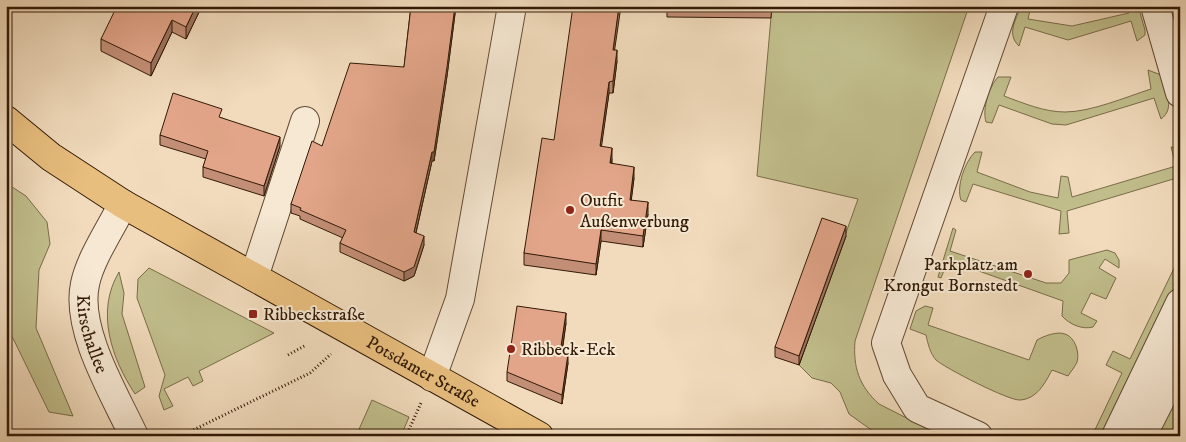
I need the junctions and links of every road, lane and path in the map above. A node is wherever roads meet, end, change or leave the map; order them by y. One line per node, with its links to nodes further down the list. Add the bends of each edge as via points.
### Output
1 (512, 6): 14 (street, via 460,299)
2 (1004, 6): 22 (street, via 886,343 897,375 917,408)
3 (1155, 6): 4 (street)
4 (1180, 93)
5 (6, 120): 7 (main road, Potsdamer Straße, via 51,157)
6 (305, 121): 8 (street)
7 (123, 204): 8 (main road, Potsdamer Straße); 16 (street, Kirschallee, via 85,283 83,305 101,364)
8 (254, 277): 10 (main road, Potsdamer Straße)
9 (1180, 303): 23 (street)
10 (352, 332): 14 (main road, Potsdamer Straße); 17 (path, via 310,373)
11 (306, 345): 12 (path)
12 (288, 355)
13 (1180, 361): 24 (street)
14 (432, 377): 19 (main road, Potsdamer Straße)
15 (415, 416): 18 (path)
16 (132, 435)
17 (181, 436)
18 (406, 436)
19 (539, 436)
20 (795, 436): 21 (path, via 797,431)
21 (807, 436)
22 (978, 436)
23 (1116, 436)
24 (1142, 436)

